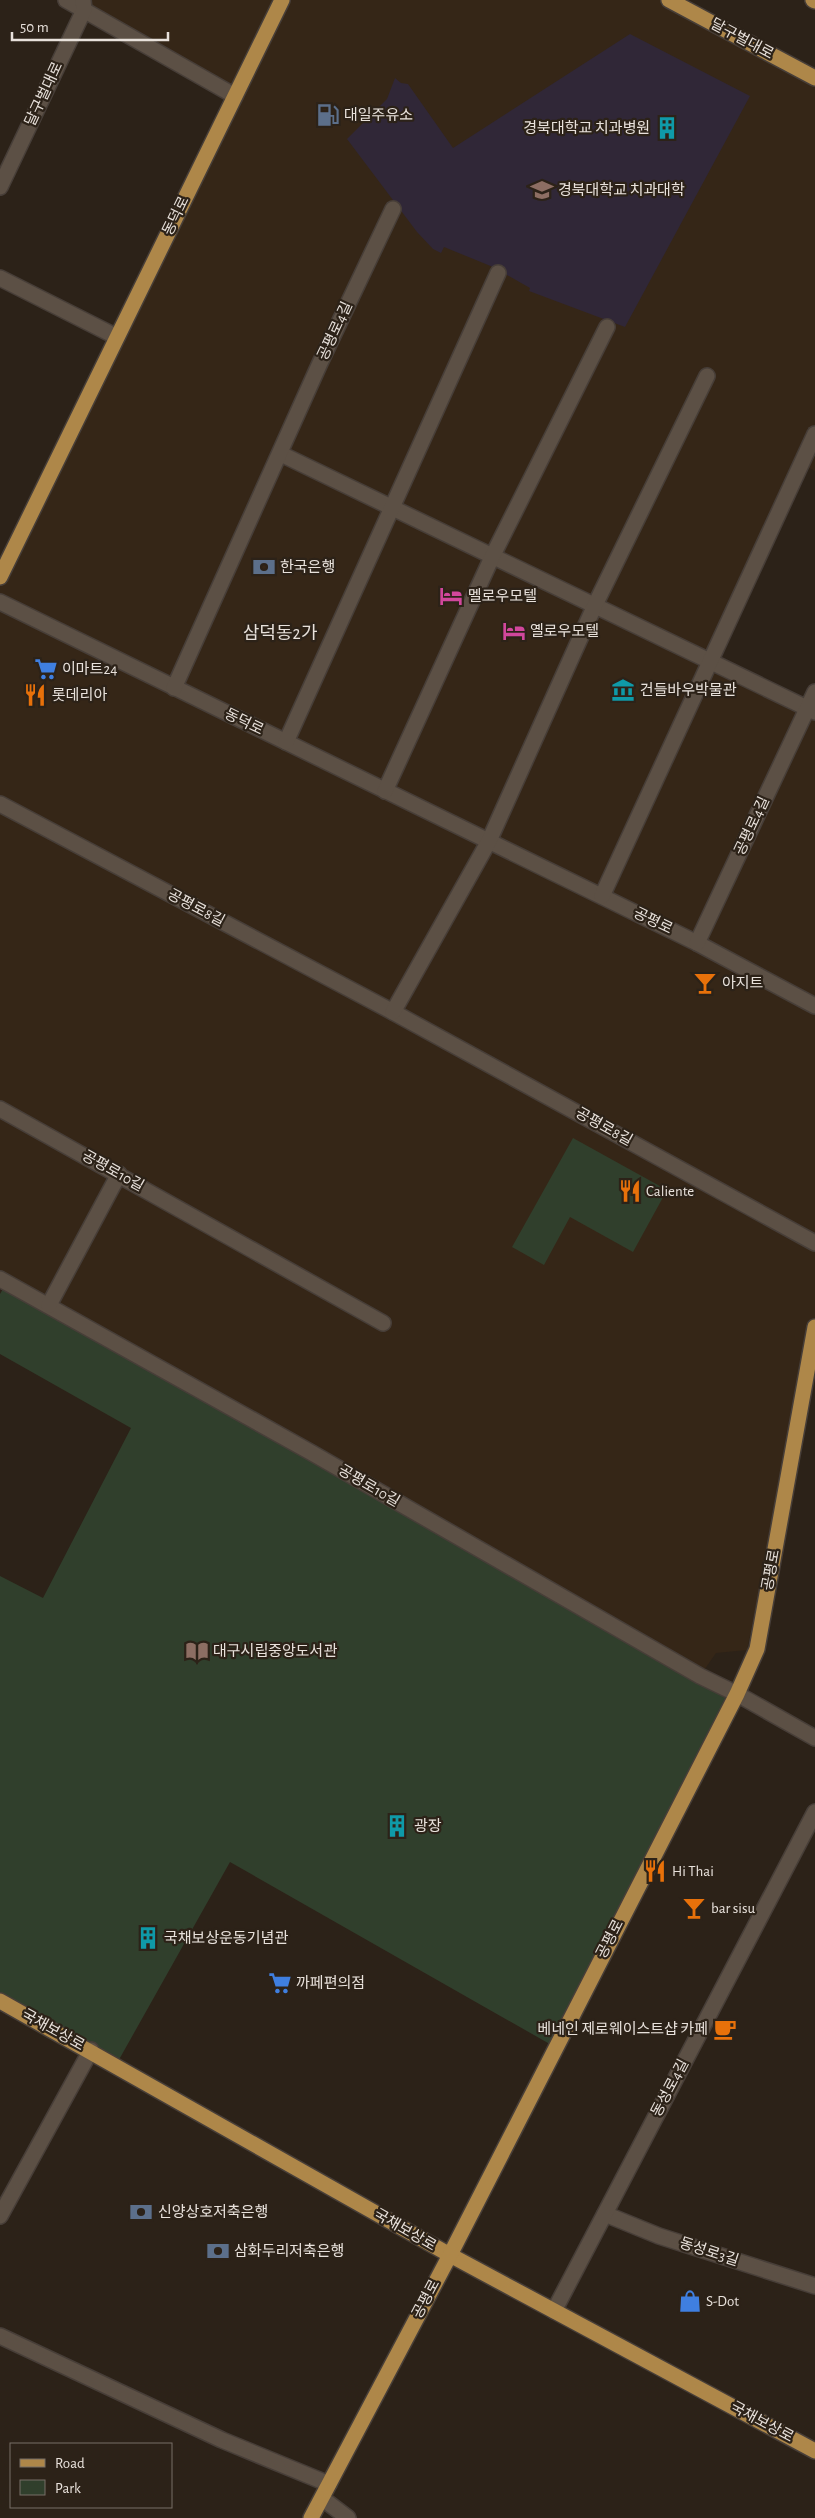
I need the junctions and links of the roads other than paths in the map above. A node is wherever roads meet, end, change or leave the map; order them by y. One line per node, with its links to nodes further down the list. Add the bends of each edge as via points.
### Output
1 (66, 0): 4 (street)
2 (282, 0): 6 (main road, 동덕로)
3 (669, 0): 5 (main road, 달구벌대로)
4 (83, 5): 6 (street); 7 (street, 달구벌대로)
5 (815, 78)
6 (235, 96): 12 (main road, 동덕로)
7 (0, 187)
8 (394, 209): 15 (street, 공평로4길, via 320,363)
9 (498, 273): 16 (street)
10 (0, 278): 12 (street)
11 (606, 327): 17 (street)
12 (117, 337): 18 (main road, 동덕로)
13 (707, 376): 20 (street)
14 (815, 434): 21 (street)
15 (281, 454): 16 (street); 22 (street, 공평로4길)
16 (393, 507): 17 (street); 25 (street)
17 (493, 555): 20 (street); 26 (street)
18 (0, 577)
19 (0, 602): 22 (street, 동덕로)
20 (595, 605): 21 (street); 28 (street)
21 (710, 661): 24 (street); 29 (street)
22 (174, 688): 25 (street, 동덕로)
23 (815, 692): 24 (street, 공평로4길)
24 (811, 710): 30 (street, 공평로4길)
25 (286, 742): 26 (street, 동덕로)
26 (386, 791): 28 (street, 동덕로)
27 (0, 804): 32 (street, 공평로8길)
28 (488, 841): 29 (street, 공평로); 32 (street)
29 (602, 896): 30 (street, 공평로)
30 (697, 943): 31 (street, 공평로)
31 (815, 1006)
32 (393, 1012): 35 (street, 공평로8길)
33 (0, 1109): 34 (street, 공평로10길)
34 (118, 1174): 37 (street); 38 (street, 공평로10길)
35 (815, 1242)
36 (0, 1279): 37 (street, 공평로10길)
37 (49, 1305): 40 (street, 공평로10길, via 700,1676)
38 (382, 1323)
39 (815, 1327): 40 (main road, 공평로, via 757,1650)
40 (737, 1694): 41 (street, 공평로10길); 47 (main road, 공평로)
41 (815, 1738)
42 (815, 1812): 45 (street, 동성로4길)
43 (0, 2001): 44 (main road, 국채보상로)
44 (91, 2050): 46 (street); 47 (main road, 국채보상로)
45 (605, 2214): 48 (street, 동성로3길, via 659,2236); 49 (street, 동성로4길)
46 (0, 2216)
47 (450, 2255): 49 (main road, 국채보상로); 52 (main road, 공평로)
48 (815, 2286)
49 (554, 2311): 51 (main road, 국채보상로)
50 (0, 2336): 52 (street, via 222,2440)
51 (815, 2451)
52 (329, 2484): 53 (main road, 공평로)
53 (323, 2499): 54 (main road, 공평로); 55 (street)
54 (311, 2518)
55 (348, 2518)

